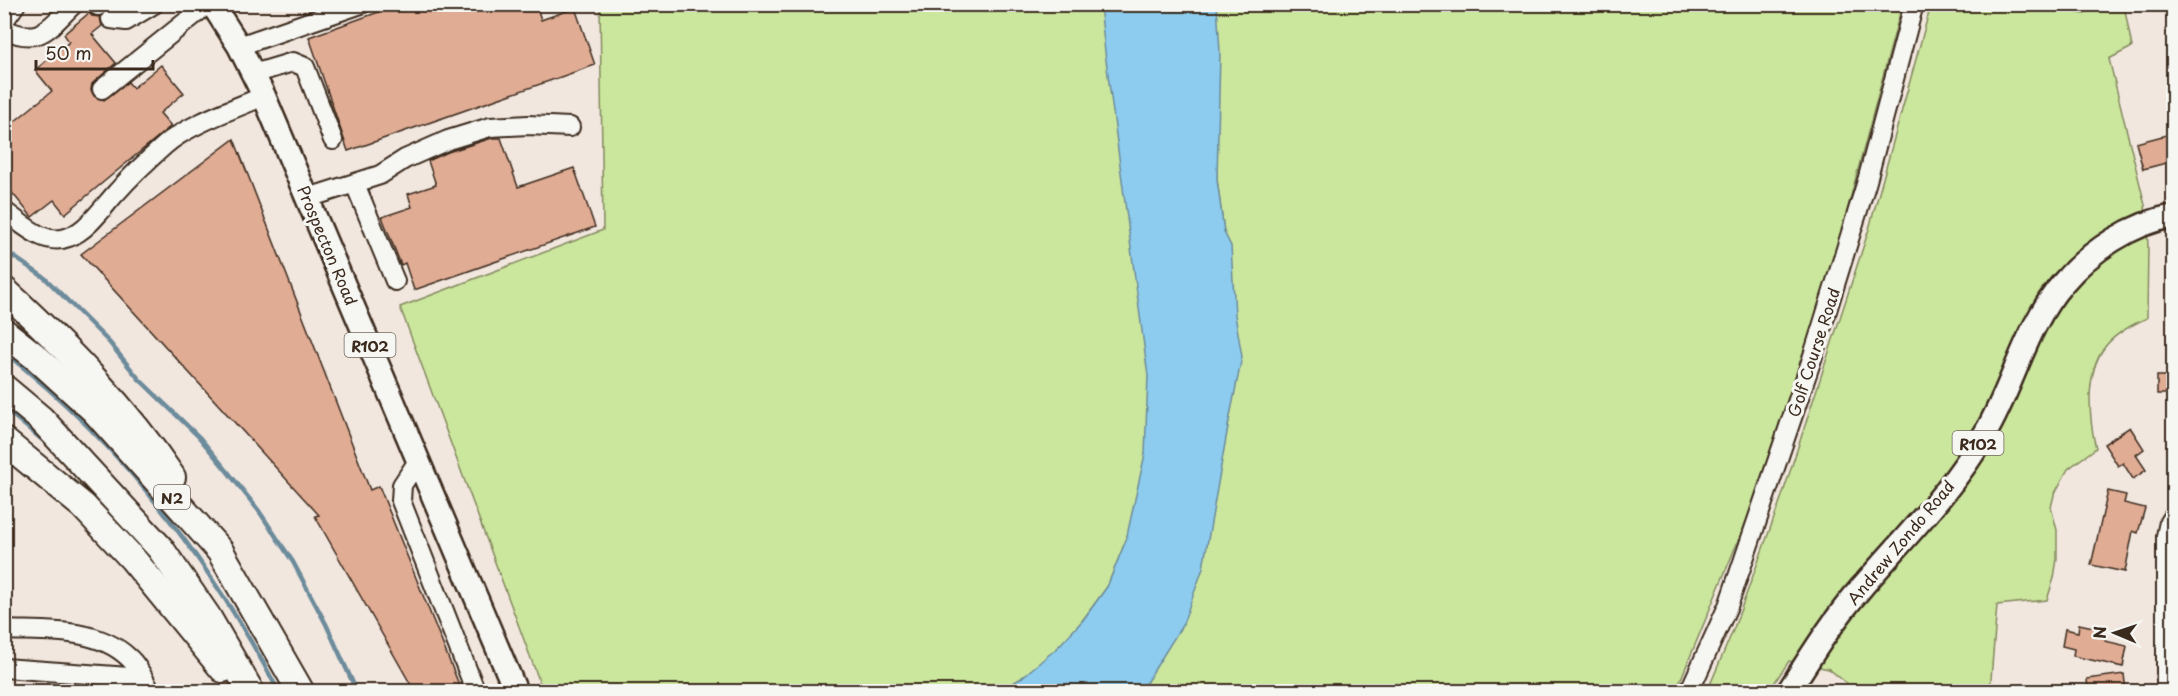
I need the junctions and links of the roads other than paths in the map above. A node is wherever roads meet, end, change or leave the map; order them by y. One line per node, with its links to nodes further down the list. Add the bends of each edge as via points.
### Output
1 (15, 4): 8 (street)
2 (74, 4): 9 (street, via 43,33 31,37)
3 (154, 4): 7 (street, via 126,21)
4 (210, 4): 10 (main road, Prospecton Road / R102); 12 (street)
5 (361, 4): 10 (street)
6 (1914, 4): 36 (street, Golf Course Road, via 1867,181 1812,359 1728,606)
7 (102, 10)
8 (4, 21)
9 (4, 30)
10 (238, 46): 11 (main road, Prospecton Road / R102)
11 (253, 74): 13 (main road, Prospecton Road / R102); 15 (street, via 293,62 305,67)
12 (102, 89)
13 (264, 96): 17 (main road, Prospecton Road / R102); 18 (street, via 167,142 70,237 44,238)
14 (570, 127): 16 (street, via 490,127 448,140)
15 (333, 140)
16 (355, 184): 17 (street); 20 (street)
17 (308, 198): 25 (main road, Prospecton Road / R102)
18 (4, 211)
19 (2174, 216): 37 (main road, Andrew Zondo Road / R102, via 2140,226 2112,241 2064,282 2041,314 1974,450 1949,486 1832,624)
20 (396, 281)
21 (4, 290): 27 (highway, via 61,342 152,447)
22 (4, 332): 27 (highway, N2, via 94,410)
23 (4, 388): 32 (highway, N2, via 41,419 160,548 207,616)
24 (4, 441): 31 (highway, via 83,506 132,558)
25 (418, 461): 34 (street, via 402,485 401,501); 35 (main road, Prospecton Road / R102)
26 (2171, 519): 38 (street, via 2166,549)
27 (220, 551): 33 (highway, N2)
28 (4, 630): 30 (street, via 91,636 115,646 130,658)
29 (4, 668): 30 (street)
30 (147, 685)
31 (240, 692)
32 (251, 692)
33 (301, 692)
34 (476, 692)
35 (516, 692)
36 (1689, 692)
37 (1788, 692)
38 (2166, 692)

